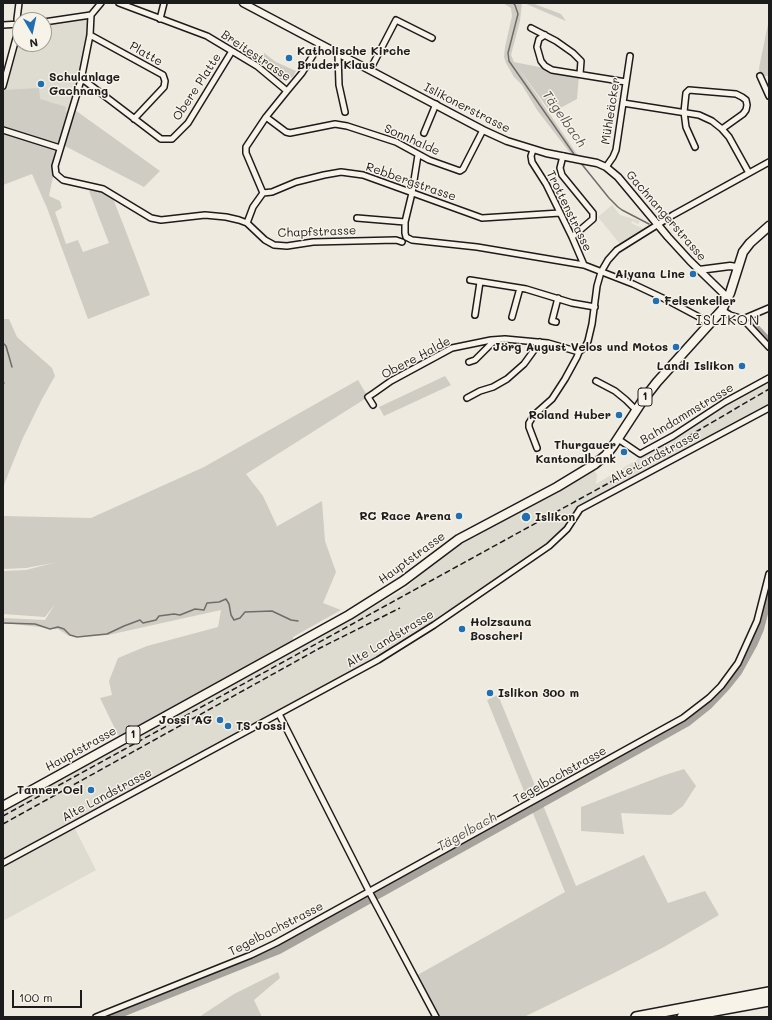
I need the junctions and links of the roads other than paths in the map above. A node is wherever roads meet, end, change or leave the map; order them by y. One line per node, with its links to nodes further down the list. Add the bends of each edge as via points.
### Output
1 (101, 3): 5 (street)
2 (118, 3): 6 (street, Breitestrasse)
3 (164, 3): 6 (street)
4 (243, 3): 12 (street, Islikonerstrasse)
5 (91, 15): 7 (street); 9 (street, Chapfstrasse)
6 (160, 19): 13 (street, Breitestrasse, via 207,36)
7 (52, 21)
8 (531, 28): 10 (street)
9 (90, 35): 20 (street, Chapfstrasse); 30 (street, Platte, via 163,75 164,87)
10 (545, 35): 18 (street, via 581,61); 18 (street, via 539,39 537,47 545,66 552,70)
11 (432, 38): 17 (street, via 396,20)
12 (320, 44): 15 (street, Islikonerstrasse); 23 (street, Breitestrasse)
13 (232, 51): 23 (street, Breitestrasse, via 257,66); 30 (street, Obere Platte, via 188,123 172,139 161,139)
14 (12, 52): 22 (street)
15 (338, 54): 17 (street, Islikonerstrasse); 27 (street, via 339,85)
16 (630, 56): 21 (street, Mühleäcker)
17 (370, 70): 25 (street, Islikonerstrasse)
18 (580, 74): 21 (street)
19 (760, 76): 24 (street)
20 (81, 80): 30 (street, Obere Platte); 36 (street, Chapfstrasse)
21 (626, 82): 26 (street, Mühleäcker)
22 (3, 86)
23 (287, 91): 29 (street)
24 (769, 96)
25 (436, 104): 33 (street, Islikonerstrasse); 34 (street)
26 (623, 104): 28 (street); 42 (street, Mühleäcker, via 616,150)
27 (345, 112)
28 (684, 112): 31 (street, via 699,115); 31 (street, via 686,93 690,90 736,94 742,97 746,100 746,110); 35 (street, via 686,127)
29 (266, 117): 38 (street, Sonnhalde, via 290,133 342,125 396,142); 44 (street, via 246,146 246,153)
30 (134, 119)
31 (722, 129): 43 (street)
32 (3, 130): 36 (street)
33 (483, 130): 37 (street, Islikonerstrasse); 38 (street, Sonnhalde, via 460,171)
34 (424, 133)
35 (695, 147)
36 (60, 148): 49 (street, Chapfstrasse, via 55,166 58,177 67,182 103,189 151,218 161,220 226,217)
37 (533, 150): 39 (street, Islikonerstrasse); 46 (street, Trottenstrasse, via 532,162)
38 (418, 155): 45 (street)
39 (562, 156): 40 (street, Islikonerstrasse); 52 (street, via 562,174 592,213 593,219)
40 (581, 160): 42 (street, Gachnangerstrasse)
41 (769, 162): 43 (street)
42 (606, 167): 50 (street, Gachnangerstrasse, via 618,177)
43 (749, 173): 50 (street)
44 (263, 193): 45 (street, Rebbergstrasse, via 310,178 341,172 363,175); 49 (street)
45 (412, 194): 46 (street, Rebbergstrasse, via 482,218); 48 (street)
46 (560, 213): 52 (street, Trottenstrasse)
47 (357, 218): 48 (street)
48 (405, 222): 54 (street, via 406,237 412,240 477,247)
49 (247, 223): 53 (street, Chapfstrasse, via 274,245 396,240)
50 (658, 225): 56 (street, Gachnangerstrasse); 57 (street, via 617,250)
51 (769, 226): 55 (main road, Hauptstrasse / 1, via 746,247)
52 (572, 237): 54 (street, Trottenstrasse)
53 (402, 242)
54 (584, 265): 57 (street, Trottenstrasse)
55 (737, 267): 56 (street); 62 (main road, Hauptstrasse / 1)
56 (699, 270): 62 (street, Gachnangerstrasse)
57 (601, 272): 63 (street); 70 (street, Trottenstrasse, via 674,303)
58 (470, 280): 59 (street)
59 (480, 282): 60 (street); 66 (street)
60 (520, 288): 61 (street); 67 (street)
61 (558, 298): 63 (street); 69 (street, via 552,321)
62 (728, 298): 65 (main road, Hauptstrasse / 1)
63 (595, 307): 74 (street, via 588,341)
64 (769, 308): 68 (street)
65 (722, 310): 68 (street); 70 (main road, Hauptstrasse / 1)
66 (475, 315)
67 (512, 317)
68 (743, 319): 73 (street)
69 (556, 322)
70 (709, 324): 81 (main road, Hauptstrasse / 1, via 657,382)
71 (495, 340): 72 (street, Obere Halde); 75 (street, via 475,360); 79 (street, Obere Halde, via 452,348 427,361 368,397)
72 (540, 342): 74 (street, Obere Halde); 78 (street, via 524,364 507,379)
73 (769, 347)
74 (579, 352): 83 (street, via 566,379 552,399 529,423)
75 (469, 362)
76 (769, 378): 82 (street, Bahndammstrasse, via 640,454)
77 (596, 381): 81 (street, via 615,391)
78 (466, 398)
79 (373, 405)
80 (769, 408): 85 (street, Alte Landstrasse, via 588,503 576,513 565,532 533,558 378,660)
81 (636, 410): 82 (main road, Hauptstrasse / 1)
82 (618, 439): 86 (main road, Hauptstrasse / 1, via 596,464 459,539 350,615)
83 (537, 448)
84 (769, 574): 88 (street, Tegelbachstrasse, via 757,621 738,664 721,686 698,708)
85 (279, 714): 87 (street, Alte Landstrasse); 88 (street)
86 (3, 806)
87 (3, 863)
88 (370, 894): 91 (street, Tegelbachstrasse, via 251,955); 92 (street)
89 (769, 992): 93 (highway)
90 (769, 1001): 94 (highway)
91 (96, 1017)
92 (436, 1017)
93 (636, 1017)
94 (682, 1017)

